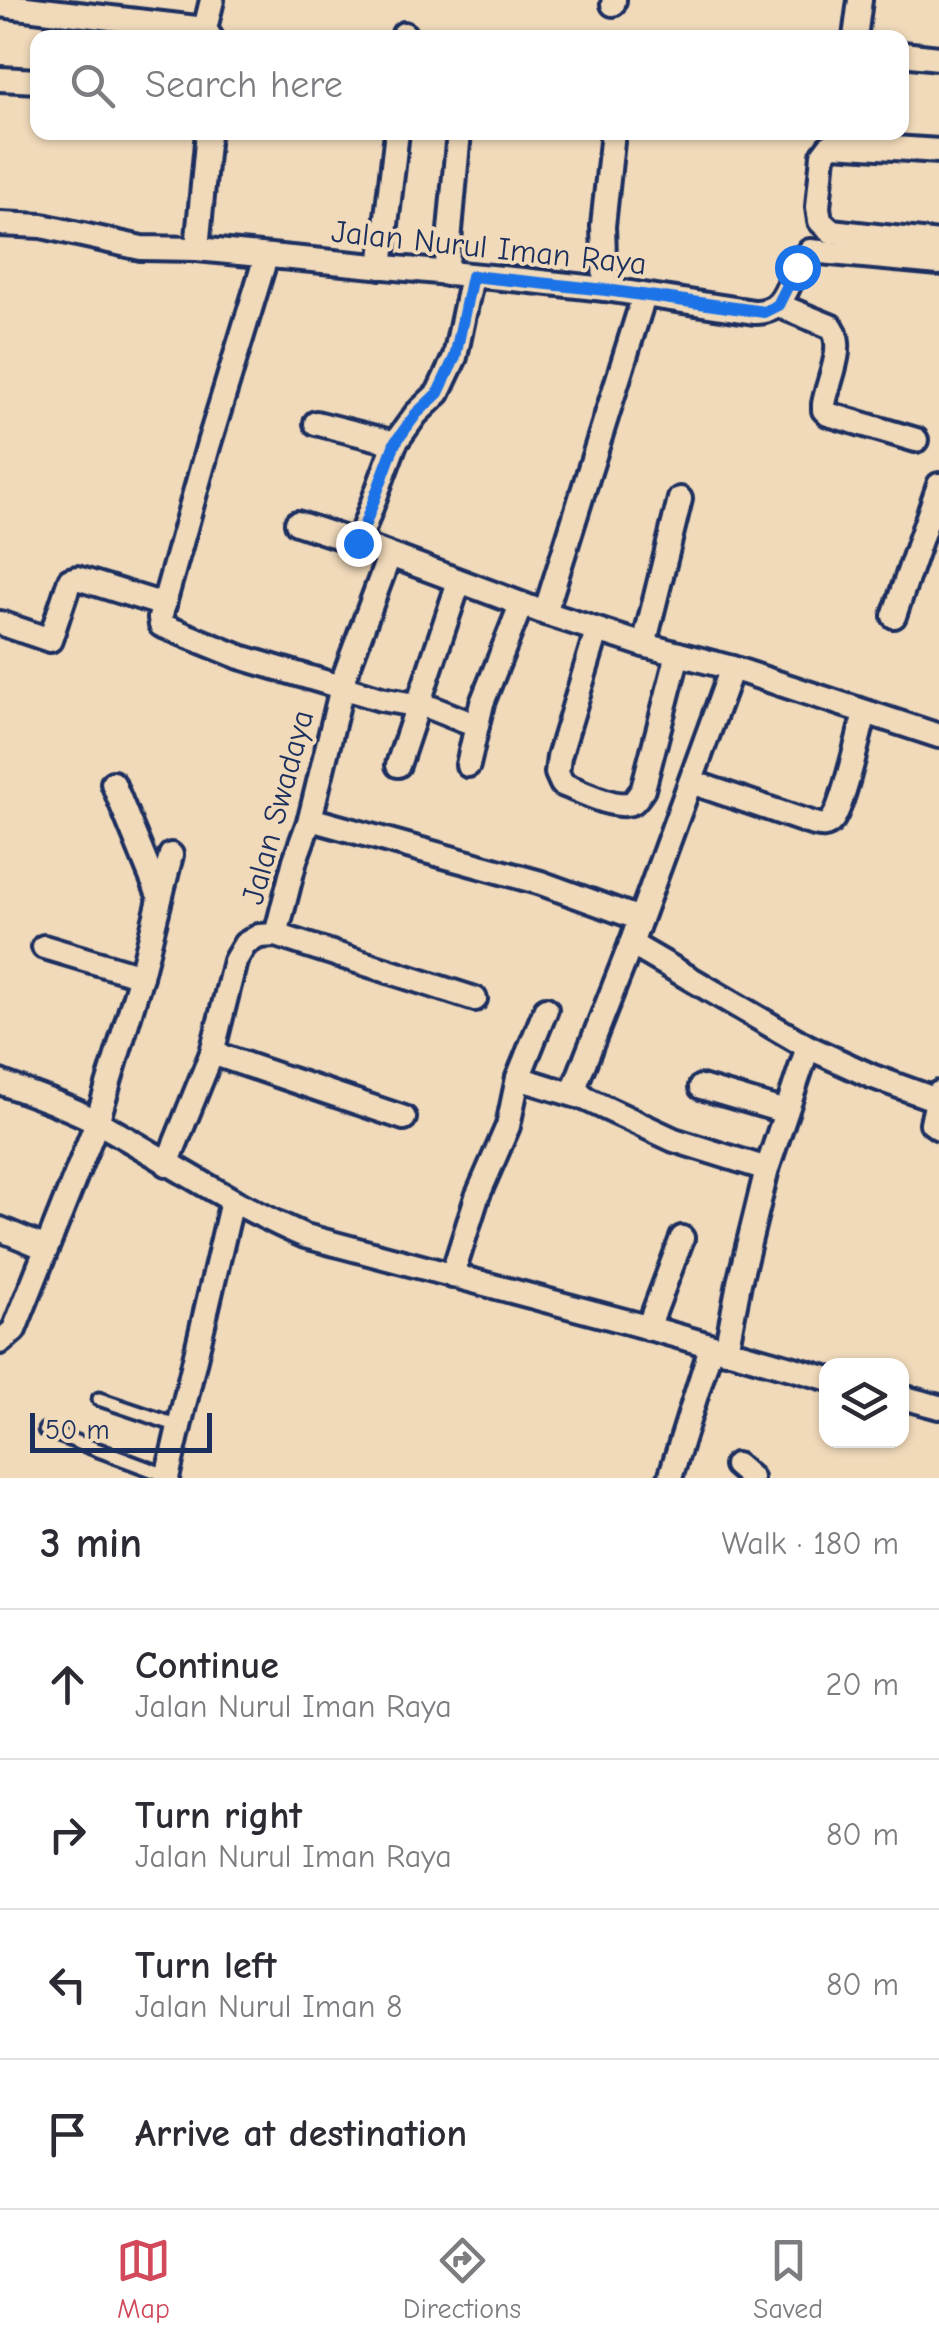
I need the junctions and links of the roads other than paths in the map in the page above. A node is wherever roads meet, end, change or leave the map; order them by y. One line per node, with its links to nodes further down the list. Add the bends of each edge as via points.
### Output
1 (212, 0): 5 (street)
2 (860, 0): 6 (street)
3 (0, 4): 4 (street)
4 (186, 30)
5 (208, 30)
6 (856, 30)
7 (909, 55): 8 (street)
8 (939, 58)
9 (0, 79): 10 (street)
10 (30, 81)
11 (207, 140): 18 (street)
12 (396, 140): 21 (street)
13 (458, 140): 22 (street)
14 (612, 140): 24 (street, via 603,226)
15 (939, 152): 17 (street, via 834,144 823,155 818,207 831,231)
16 (0, 224): 18 (street, Jalan Nurul Iman Raya, via 42,226 141,248)
17 (939, 243)
18 (197, 248): 19 (street, Jalan Nurul Iman Raya)
19 (266, 256): 21 (street, Jalan Nurul Iman Raya); 37 (street)
20 (939, 263): 26 (street, via 810,251)
21 (381, 267): 22 (street, Jalan Nurul Iman Raya)
22 (446, 274): 23 (street, Jalan Nurul Iman Raya)
23 (472, 276): 24 (street, Jalan Nurul Iman Raya); 29 (street, via 455,357 438,393)
24 (606, 290): 25 (street, Jalan Nurul Iman Raya)
25 (644, 296): 26 (street, Jalan Nurul Iman Raya, via 754,312); 38 (street)
26 (778, 305): 28 (street, via 836,332 828,414)
27 (316, 423): 29 (street)
28 (916, 440)
29 (395, 443): 33 (street)
30 (939, 486): 39 (street)
31 (680, 500): 42 (street)
32 (297, 523): 33 (street)
33 (358, 543): 34 (street)
34 (389, 556): 35 (street); 45 (street, Jalan Swadaya)
35 (460, 582): 36 (street); 46 (street)
36 (520, 604): 38 (street); 48 (street)
37 (164, 606): 40 (street, via 77,578 70,580 50,640); 45 (street, via 160,626)
38 (545, 614): 41 (street)
39 (894, 616)
40 (0, 623)
41 (597, 630): 42 (street); 43 (street, via 557,773 562,784 610,803 634,802 643,789)
42 (644, 646): 43 (street)
43 (678, 654): 44 (street)
44 (732, 668): 47 (street); 52 (street)
45 (342, 687): 46 (street); 54 (street, Jalan Swadaya)
46 (417, 705): 48 (street); 50 (street)
47 (865, 713): 49 (street); 52 (street, via 838,808 825,826)
48 (477, 726): 51 (street)
49 (939, 736)
50 (398, 765)
51 (468, 765)
52 (691, 782): 57 (street)
53 (113, 783): 56 (street)
54 (310, 818): 57 (street, via 541,883); 58 (street, Jalan Swadaya)
55 (171, 854): 56 (street)
56 (160, 898): 61 (street)
57 (640, 919): 59 (street)
58 (276, 935): 62 (street); 65 (street, Jalan Swadaya, via 244,944 235,960)
59 (631, 944): 64 (street); 70 (street, via 576,1082)
60 (44, 948): 61 (street)
61 (141, 976): 73 (street)
62 (475, 1000)
63 (546, 1009): 66 (street)
64 (808, 1047): 69 (street); 71 (street)
65 (212, 1052): 72 (street); 75 (street, Jalan Swadaya)
66 (518, 1078): 70 (street); 81 (street, via 508,1126)
67 (0, 1082): 73 (street)
68 (701, 1087): 71 (street)
69 (938, 1096): 74 (street, via 932,1122)
70 (584, 1098): 76 (street, via 674,1140)
71 (786, 1112): 76 (street)
72 (404, 1118)
73 (98, 1122): 75 (street); 80 (street)
74 (939, 1128)
75 (167, 1164): 77 (street)
76 (766, 1169): 84 (street)
77 (232, 1201): 81 (street, via 305,1236); 89 (street)
78 (0, 1228): 80 (street)
79 (682, 1238): 82 (street)
80 (46, 1248): 83 (street, via 14,1330)
81 (452, 1276): 82 (street)
82 (648, 1328): 84 (street)
83 (0, 1342)
84 (718, 1349): 85 (street); 92 (street)
85 (819, 1376)
86 (909, 1399): 88 (street)
87 (100, 1400): 89 (lane)
88 (939, 1407)
89 (180, 1426): 91 (street)
90 (46, 1430): 91 (lane)
91 (168, 1477)
92 (670, 1478)

